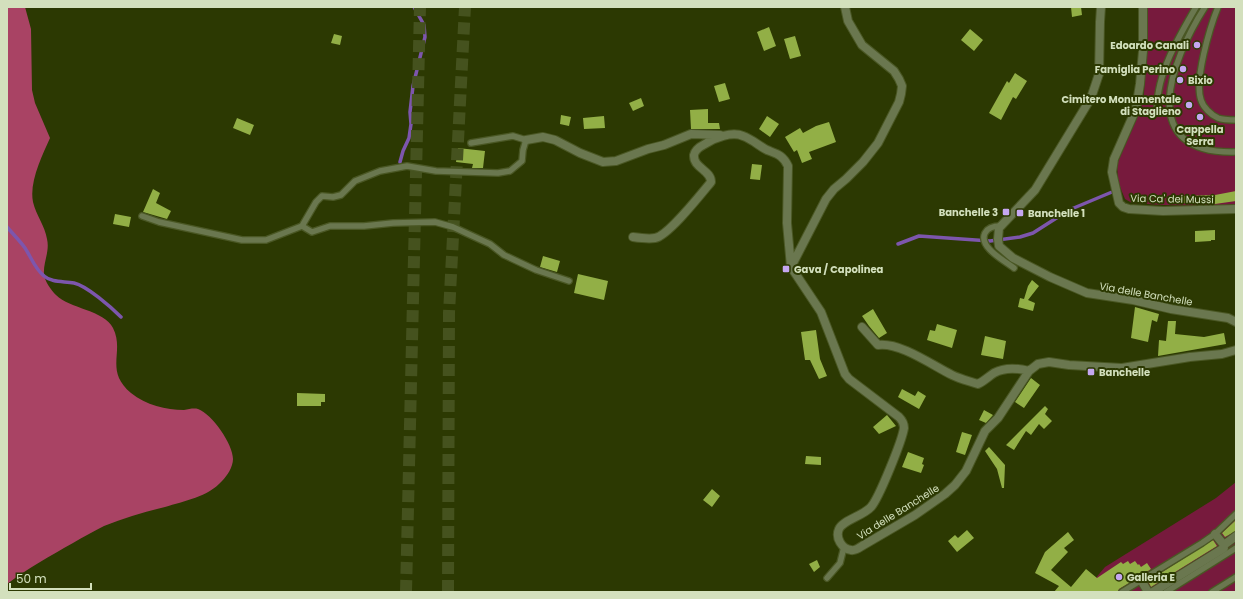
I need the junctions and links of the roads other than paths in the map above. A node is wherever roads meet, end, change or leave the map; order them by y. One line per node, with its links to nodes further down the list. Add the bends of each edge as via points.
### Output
1 (845, 7): 18 (street, via 848,22 862,45 894,70 900,79 901,94 878,143 826,199)
2 (1101, 7): 16 (street, via 1099,74 1092,98 1035,190)
3 (1143, 7): 13 (street, Via Ca' dei Mussi, via 1143,51 1136,109 1114,159 1112,172 1119,203 1129,209 1163,211)
4 (1196, 7): 7 (lane, via 1176,42 1163,75 1157,99)
5 (1205, 7): 12 (lane, via 1181,53 1172,84 1169,99 1172,122 1178,134 1190,144 1205,149)
6 (1218, 7): 8 (lane, via 1201,64 1199,88 1201,100 1207,110 1218,118)
7 (1158, 108)
8 (1236, 120)
9 (724, 135): 10 (street, via 691,134 616,161 603,162 555,140 543,137); 17 (street, via 701,146 695,152 698,165 709,175 711,182 661,236); 18 (street, Via delle Banchelle, via 742,135 785,159 788,166 787,223)
10 (526, 140): 11 (lane, via 513,136); 15 (lane, via 522,161 510,171 498,174 436,171 407,166 380,171 355,181 342,195 322,196)
11 (471, 143)
12 (1236, 152)
13 (1236, 209)
14 (142, 216): 15 (lane, via 242,240 266,240)
15 (302, 226): 20 (lane, via 312,232 330,226 435,222 453,227 490,244 504,255 536,270)
16 (1001, 226): 19 (lane, via 988,229 984,242 989,249); 21 (street, Via delle Banchelle, via 998,239 1002,249 1013,258 1087,293 1228,318)
17 (633, 237)
18 (791, 267): 29 (street, Via delle Banchelle, via 821,312 845,374 899,417 904,424 897,448 872,507 839,529 838,539)
19 (1014, 268)
20 (569, 281)
21 (1236, 322)
22 (862, 328): 24 (street, via 878,344 910,352 953,376 978,384 1005,369)
23 (1236, 350): 24 (street, Via delle Banchelle, via 1122,368 1042,362)
24 (1029, 371): 29 (street, Via delle Banchelle, via 998,418 985,431 966,471 946,494 855,550)
25 (1236, 514): 26 (lane)
26 (1215, 534): 28 (street); 33 (lane)
27 (1236, 536): 28 (street)
28 (1224, 545): 36 (street, via 1224,548)
29 (844, 547): 32 (lane, via 840,563)
30 (1236, 548): 37 (lane)
31 (1236, 577): 38 (lane)
32 (827, 578)
33 (1141, 580): 34 (lane); 35 (street)
34 (1122, 592)
35 (1148, 592)
36 (1153, 592)
37 (1166, 592)
38 (1212, 592)

